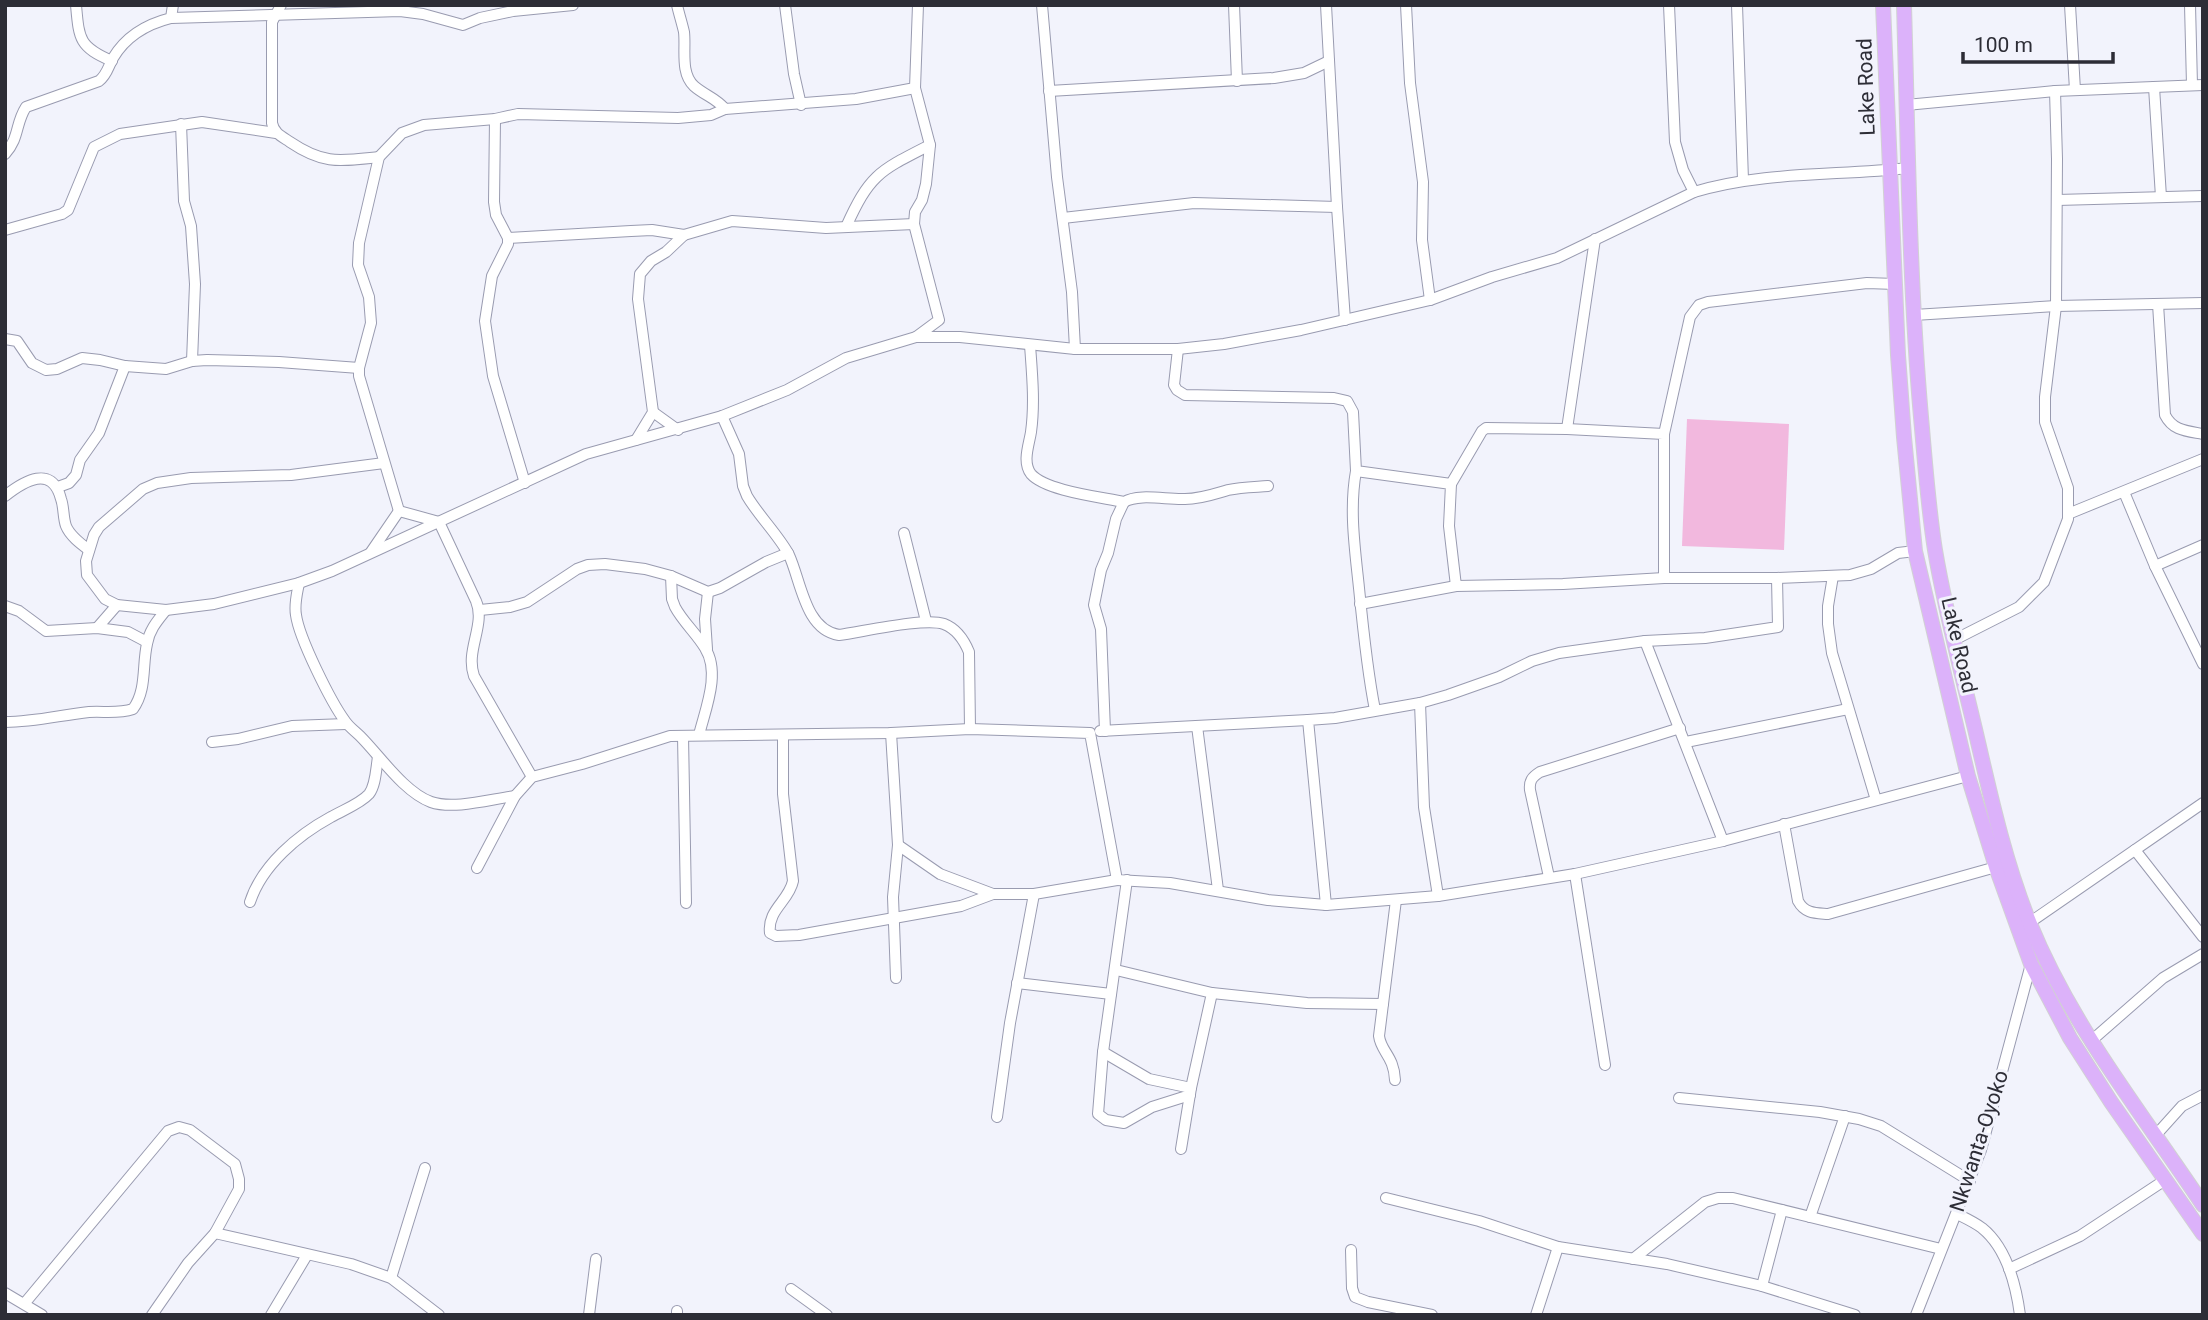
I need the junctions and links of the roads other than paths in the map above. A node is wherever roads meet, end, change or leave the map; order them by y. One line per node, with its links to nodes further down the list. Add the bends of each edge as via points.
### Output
1 (76, 5): 19 (street, via 82,43)
2 (173, 5): 18 (street)
3 (573, 5): 17 (street, via 513,11 463,25 400,11)
4 (677, 5): 30 (street, via 690,80)
5 (785, 5): 28 (street)
6 (918, 5): 24 (street)
7 (1042, 5): 26 (street)
8 (1234, 5): 21 (street)
9 (1326, 5): 20 (street)
10 (1406, 5): 53 (street)
11 (1670, 5): 40 (street, via 1675,142)
12 (1737, 5): 39 (street)
13 (1883, 5): 38 (main road, Lake Road)
14 (1904, 5): 29 (main road, Lake Road)
15 (2070, 5): 25 (street)
16 (2190, 5): 22 (street)
17 (278, 10): 18 (street); 33 (street, via 272,27 272,123)
18 (171, 18): 19 (street, via 138,32)
19 (112, 61): 35 (street, via 107,73 93,85 26,107 16,138)
20 (1329, 61): 21 (street, via 1304,73); 44 (street)
21 (1237, 81): 26 (street)
22 (2197, 85): 23 (street)
23 (2154, 87): 25 (street); 42 (street)
24 (915, 88): 28 (street); 34 (street)
25 (2075, 90): 27 (street)
26 (1049, 91): 45 (street)
27 (2055, 92): 29 (street); 43 (street)
28 (802, 105): 30 (street)
29 (1906, 105): 37 (main road, Lake Road)
30 (725, 109): 31 (street, via 686,118 538,113)
31 (495, 119): 36 (street, via 413,127); 50 (street, via 494,202)
32 (181, 124): 33 (street, via 202,122); 48 (street, via 120,134 100,143 89,156 68,210); 66 (street, via 194,284)
33 (276, 133): 36 (street, via 323,160)
34 (930, 145): 46 (street, via 926,184); 47 (street, via 874,178)
35 (5, 154)
36 (379, 157): 68 (street, via 357,254 371,306)
37 (1909, 168): 38 (street); 57 (main road, Lake Road)
38 (1890, 170): 39 (street); 52 (main road, Lake Road)
39 (1743, 180): 40 (street)
40 (1694, 192): 51 (street)
41 (2203, 196): 42 (street)
42 (2161, 197): 43 (street)
43 (2057, 200): 56 (street)
44 (1337, 208): 45 (street, via 1194,203); 59 (street)
45 (1063, 218): 64 (street)
46 (914, 224): 47 (street); 58 (street)
47 (846, 227): 49 (street, via 732,221)
48 (5, 230)
49 (684, 235): 50 (street, via 631,230); 69 (street, via 640,274 638,299)
50 (508, 238): 79 (street, via 492,276 485,321 494,376)
51 (1595, 239): 53 (street, via 1557,258); 71 (street)
52 (1895, 284): 74 (street, via 1867,283 1699,305 1690,317); 92 (main road, Lake Road)
53 (1430, 300): 59 (street)
54 (2203, 303): 55 (street)
55 (2158, 304): 56 (street); 73 (street, via 2165,415 2177,429)
56 (2056, 306): 57 (street); 87 (street, via 2045,422 2068,488)
57 (1914, 315): 110 (main road, Lake Road, via 1932,523)
58 (939, 320): 60 (street); 61 (street)
59 (1345, 320): 65 (street)
60 (916, 337): 61 (street); 70 (street, via 846,358 787,390)
61 (960, 337): 63 (street)
62 (5, 339): 67 (street, via 17,341 32,363 46,370 82,358)
63 (1030, 345): 64 (street); 85 (street, via 1033,411 1026,463 1030,472 1051,485)
64 (1075, 349): 65 (street)
65 (1178, 349): 78 (street, via 1174,385 1185,395 1348,401 1353,412)
66 (192, 361): 67 (street, via 166,369); 68 (street)
67 (125, 366): 82 (street, via 99,433 80,460 76,475)
68 (359, 368): 77 (street)
69 (653, 412): 72 (street); 75 (street)
70 (722, 416): 72 (street); 94 (street, via 739,454 747,496)
71 (1567, 429): 74 (street); 80 (street, via 1486,428)
72 (678, 430): 75 (street)
73 (2203, 434)
74 (1664, 435): 98 (street)
75 (636, 440): 79 (street, via 586,454)
76 (2203, 459): 83 (street)
77 (384, 464): 86 (street); 91 (street, via 157,483 143,489 99,527)
78 (1356, 471): 80 (street); 103 (street, via 1352,495)
79 (525, 482): 88 (street)
80 (1451, 484): 101 (street, via 1449,526)
81 (1268, 486): 85 (street, via 1228,490 1216,496)
82 (58, 487): 84 (street, via 39,478); 91 (street, via 66,526)
83 (2124, 492): 87 (street); 95 (street)
84 (5, 496)
85 (1124, 502): 124 (street, via 1094,605 1101,629)
86 (399, 510): 88 (street); 93 (street)
87 (2068, 514): 110 (street, via 2043,582 2019,607)
88 (439, 522): 93 (street); 107 (street)
89 (904, 533): 108 (street)
90 (2203, 545): 95 (street)
91 (89, 551): 104 (street, via 87,575 105,598)
92 (1915, 551): 97 (street, via 1888,558 1871,569); 133 (main road, Lake Road)
93 (371, 553): 100 (street)
94 (788, 553): 102 (street); 108 (street, via 803,595 828,633)
95 (2155, 566): 114 (street)
96 (671, 576): 102 (street); 107 (street, via 633,567 588,565 527,602); 113 (street, via 671,599)
97 (1833, 576): 99 (street); 116 (street, via 1828,624)
98 (1664, 578): 99 (street); 101 (street)
99 (1777, 578): 111 (street, via 1778,627)
100 (299, 583): 106 (street, via 214,604); 120 (street, via 295,604 302,639)
101 (1457, 586): 103 (street)
102 (708, 592): 113 (street)
103 (1360, 604): 117 (street)
104 (117, 605): 106 (street); 109 (street)
105 (5, 606): 109 (street, via 46,631)
106 (166, 610): 112 (street)
107 (480, 610): 134 (street, via 470,666)
108 (926, 621): 123 (street, via 957,633 969,652)
109 (97, 628): 112 (street, via 128,632)
110 (1954, 640): 156 (main road, Lake Road, via 1985,771)
111 (1645, 641): 115 (street, via 1550,655); 122 (street)
112 (147, 642): 119 (street, via 142,692 133,709)
113 (706, 649): 127 (street, via 711,685)
114 (2203, 664)
115 (1420, 703): 117 (street); 150 (street, via 1424,807)
116 (1847, 709): 131 (street); 136 (street)
117 (1375, 710): 118 (street)
118 (1308, 720): 121 (street); 154 (street)
119 (5, 722)
120 (346, 724): 130 (street, via 292,726); 132 (street)
121 (1197, 726): 124 (street); 147 (street)
122 (1680, 728): 131 (street); 145 (street, via 1533,776 1530,790)
123 (970, 729): 125 (street); 126 (street)
124 (1105, 731): 126 (street)
125 (891, 733): 128 (street); 140 (street)
126 (1090, 733): 146 (street)
127 (699, 735): 128 (street); 129 (street)
128 (783, 735): 155 (street, via 783,794 793,881 770,917 770,933 799,935)
129 (683, 736): 134 (street, via 652,740); 153 (street)
130 (212, 742)
131 (1686, 742): 139 (street)
132 (378, 757): 135 (street, via 432,803 467,804); 152 (street, via 370,792 288,846)
133 (1968, 775): 136 (street); 142 (main road, Lake Road)
134 (532, 777): 135 (street)
135 (515, 796): 143 (street)
136 (1876, 800): 138 (street)
137 (2203, 803): 141 (street)
138 (1784, 824): 139 (street); 142 (street, via 1798,901 1811,913 1828,914)
139 (1723, 841): 144 (street)
140 (898, 845): 148 (street, via 940,874); 155 (street)
141 (2135, 850): 156 (street); 157 (street)
142 (1996, 867): 159 (main road, Lake Road)
143 (477, 868)
144 (1575, 874): 145 (street); 168 (street)
145 (1549, 877): 150 (street)
146 (1122, 880): 147 (street); 149 (street); 160 (street)
147 (1218, 890): 154 (street)
148 (993, 894): 149 (street); 155 (street, via 961,906)
149 (1034, 894): 162 (street)
150 (1438, 896): 151 (street)
151 (1396, 900): 154 (street); 165 (street)
152 (250, 902)
153 (686, 903)
154 (1326, 905)
155 (894, 918): 161 (street)
156 (2029, 923): 166 (main road, Lake Road)
157 (2203, 937)
158 (2203, 954): 166 (street, via 2163,978)
159 (2031, 964): 178 (main road, Lake Road, via 2070,1038); 179 (street, Nkwanta-Oyoko)
160 (1116, 970): 163 (street); 164 (street)
161 (896, 978)
162 (1017, 983): 164 (street); 174 (street)
163 (1212, 993): 165 (street, via 1307,1003); 170 (street)
164 (1111, 994): 167 (street)
165 (1383, 1004): 169 (street, via 1379,1042 1392,1061)
166 (2091, 1041): 175 (main road, Lake Road)
167 (1103, 1052): 170 (street, via 1149,1079); 170 (street, via 1099,1117 1124,1123)
168 (1605, 1065)
169 (1395, 1080)
170 (1190, 1091): 176 (street)
171 (2203, 1095): 175 (street, via 2182,1106)
172 (1679, 1098): 173 (street)
173 (1844, 1116): 179 (street, via 1881,1126); 184 (street)
174 (998, 1117)
175 (2155, 1136): 181 (main road, Lake Road)
176 (1181, 1149)
177 (425, 1168): 194 (street)
178 (2165, 1180): 186 (main road, Lake Road); 193 (street, via 2080,1236)
179 (1970, 1181): 183 (street, Nkwanta-Oyoko)
180 (1386, 1198): 187 (street)
181 (2203, 1205)
182 (1782, 1210): 184 (street); 192 (street, via 1733,1198 1705,1202); 195 (street)
183 (1957, 1214): 188 (street, Nkwanta-Oyoko); 193 (street, via 1993,1239)
184 (1810, 1217): 188 (street)
185 (215, 1233): 190 (street); 198 (street, via 239,1189 238,1169 190,1130 168,1131); 200 (street)
186 (2203, 1234)
187 (1558, 1247): 192 (street); 206 (street)
188 (1941, 1249): 208 (street, Nkwanta-Oyoko)
189 (1351, 1250): 205 (street, via 1355,1297)
190 (307, 1255): 194 (street); 201 (street)
191 (596, 1259): 203 (street)
192 (1633, 1259): 195 (street)
193 (2009, 1269): 209 (street)
194 (391, 1278): 202 (street)
195 (1762, 1286): 207 (street)
196 (791, 1289): 204 (street)
197 (5, 1293): 198 (street)
198 (24, 1304): 199 (street)
199 (42, 1315)
200 (152, 1315)
201 (271, 1315)
202 (439, 1315)
203 (589, 1315)
204 (827, 1315)
205 (1432, 1315)
206 (1536, 1315)
207 (1855, 1315)
208 (1916, 1315)
209 (2020, 1315)

